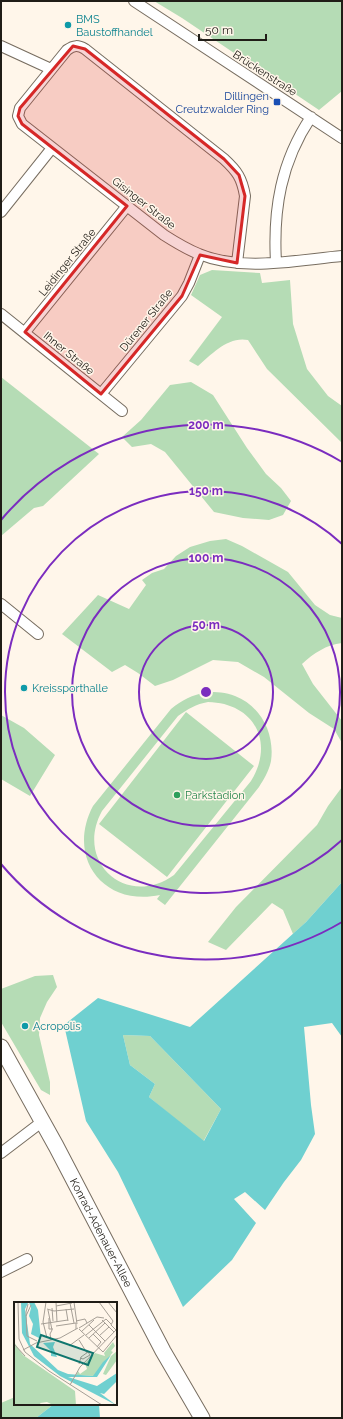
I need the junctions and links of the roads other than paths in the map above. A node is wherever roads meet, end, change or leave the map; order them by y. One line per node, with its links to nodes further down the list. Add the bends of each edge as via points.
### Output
1 (134, 1): 4 (street, Brückenstraße)
2 (1, 46): 3 (street)
3 (52, 69): 6 (street, Gisinger Straße, via 20,108 18,116 22,124); 12 (street, via 67,50 79,45 234,168 245,196)
4 (311, 117): 5 (street, Brückenstraße); 11 (street, via 296,142 283,176 275,221)
5 (342, 138)
6 (52, 148): 7 (street, Gisinger Straße); 8 (street)
7 (127, 206): 9 (street, Gisinger Straße, via 164,235); 14 (street, Leidinger Straße)
8 (1, 212)
9 (200, 255): 12 (street, Gisinger Straße); 15 (street, Dürener Straße, via 182,296)
10 (342, 256): 11 (street, Gisinger Straße)
11 (276, 262): 12 (street, Gisinger Straße)
12 (237, 263)
13 (1, 314): 14 (street, Ihner Straße)
14 (25, 332): 15 (street, Ihner Straße)
15 (101, 394): 16 (street, Ihner Straße)
16 (122, 411)
17 (1, 604): 18 (street)
18 (38, 634)
19 (1, 1047): 20 (street, Konrad-Adenauer-Allee)
20 (43, 1121): 21 (street); 24 (street, Konrad-Adenauer-Allee, via 162,1351)
21 (1, 1153)
22 (27, 1259): 23 (street)
23 (1, 1272)
24 (202, 1418)

